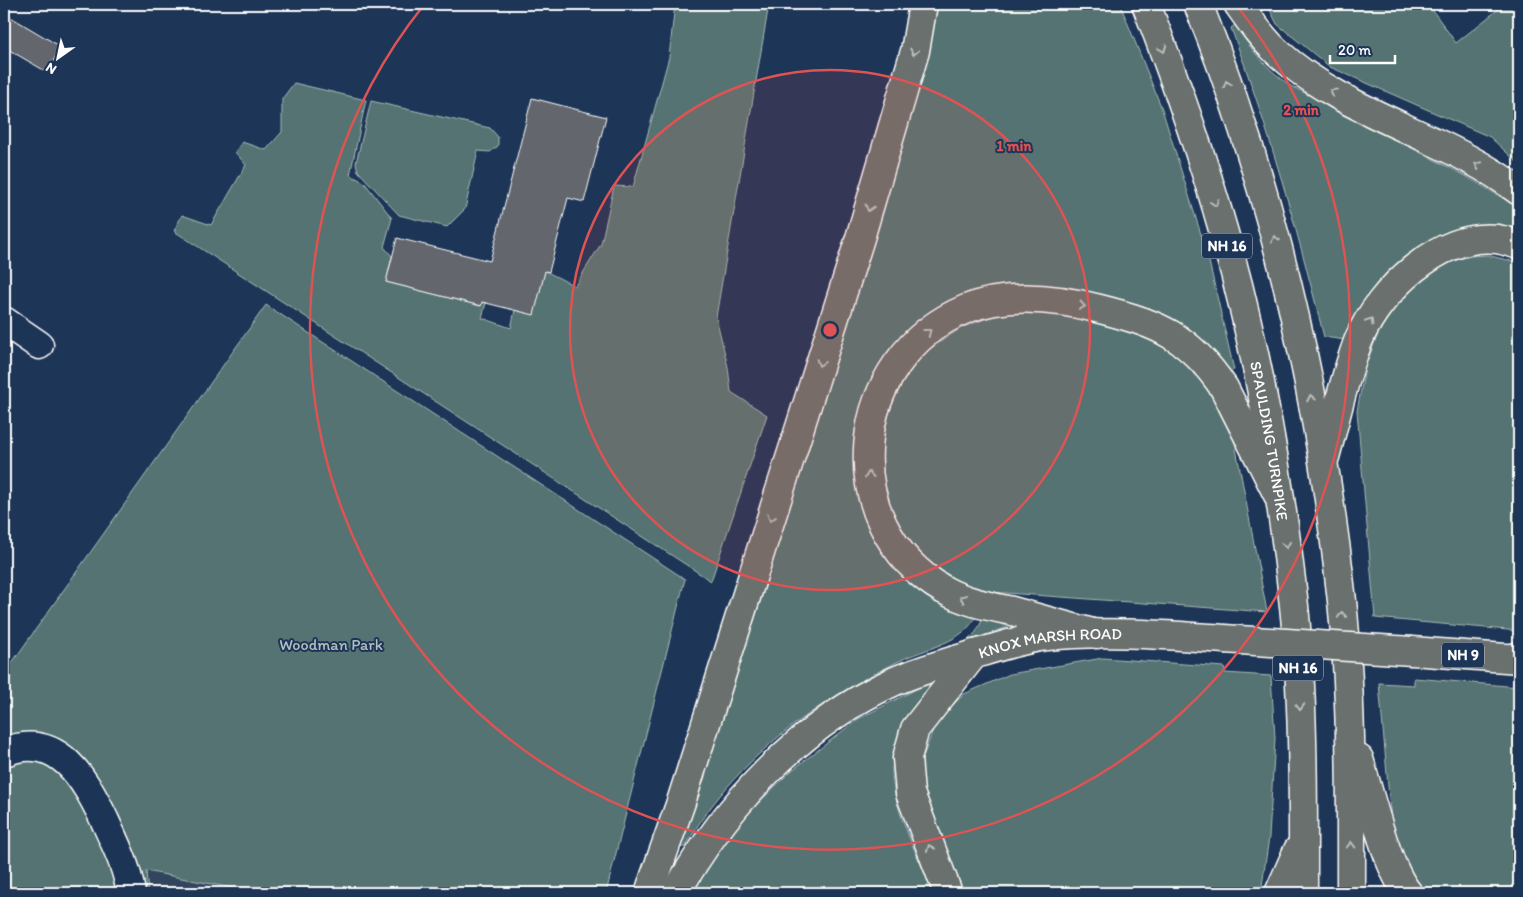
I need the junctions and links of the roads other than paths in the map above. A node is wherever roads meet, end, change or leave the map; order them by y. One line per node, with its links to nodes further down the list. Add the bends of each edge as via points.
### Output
1 (923, 4): 18 (main road, one-way to 18, via 915,51 860,238 681,802)
2 (1146, 4): 10 (main road, SPAULDING TURNPIKE / NH 16, one-way to 10, via 1177,85 1224,233 1249,335)
3 (1198, 4): 9 (main road, NH 16, one-way to 3, via 1295,318 1277,247 1245,138)
4 (1238, 4): 5 (main road, one-way to 4, via 1497,174 1314,81 1261,36)
5 (1519, 191)
6 (1519, 245): 9 (main road, one-way to 6, via 1360,337 1384,299 1408,272 1441,252 1467,242 1496,239)
7 (4, 321): 8 (lane)
8 (39, 345)
9 (1323, 463): 14 (main road, NH 16, one-way to 9, via 1342,602)
10 (1279, 497): 11 (main road, one-way to 10, via 984,607 943,589 909,562 884,525 875,505 869,476 868,439 872,418 887,378 913,344 930,330 960,312 988,302 1032,298 1092,307 1157,326 1190,347 1214,373); 16 (main road, SPAULDING TURNPIKE / NH 16, one-way to 16, via 1298,660)
11 (1097, 634): 12 (main road, KNOX MARSH ROAD / NH 9, via 1046,636); 13 (main road, KNOX MARSH ROAD / NH 9, bridge)
12 (974, 654): 19 (main road, KNOX MARSH ROAD / NH 9, via 893,682 847,707 794,747 753,786 724,821); 20 (main road, one-way to 12, via 910,793 907,758 915,729)
13 (1517, 658)
14 (1350, 733): 23 (main road, NH 16, one-way to 14); 24 (main road, via 1391,861)
15 (4, 752): 17 (lane, via 30,746 48,750 76,770 87,785 123,860)
16 (1303, 840): 21 (main road); 22 (main road, SPAULDING TURNPIKE / NH 16)
17 (131, 893)
18 (649, 893)
19 (676, 893)
20 (948, 893)
21 (1279, 893)
22 (1303, 893)
23 (1351, 893)
24 (1408, 893)

